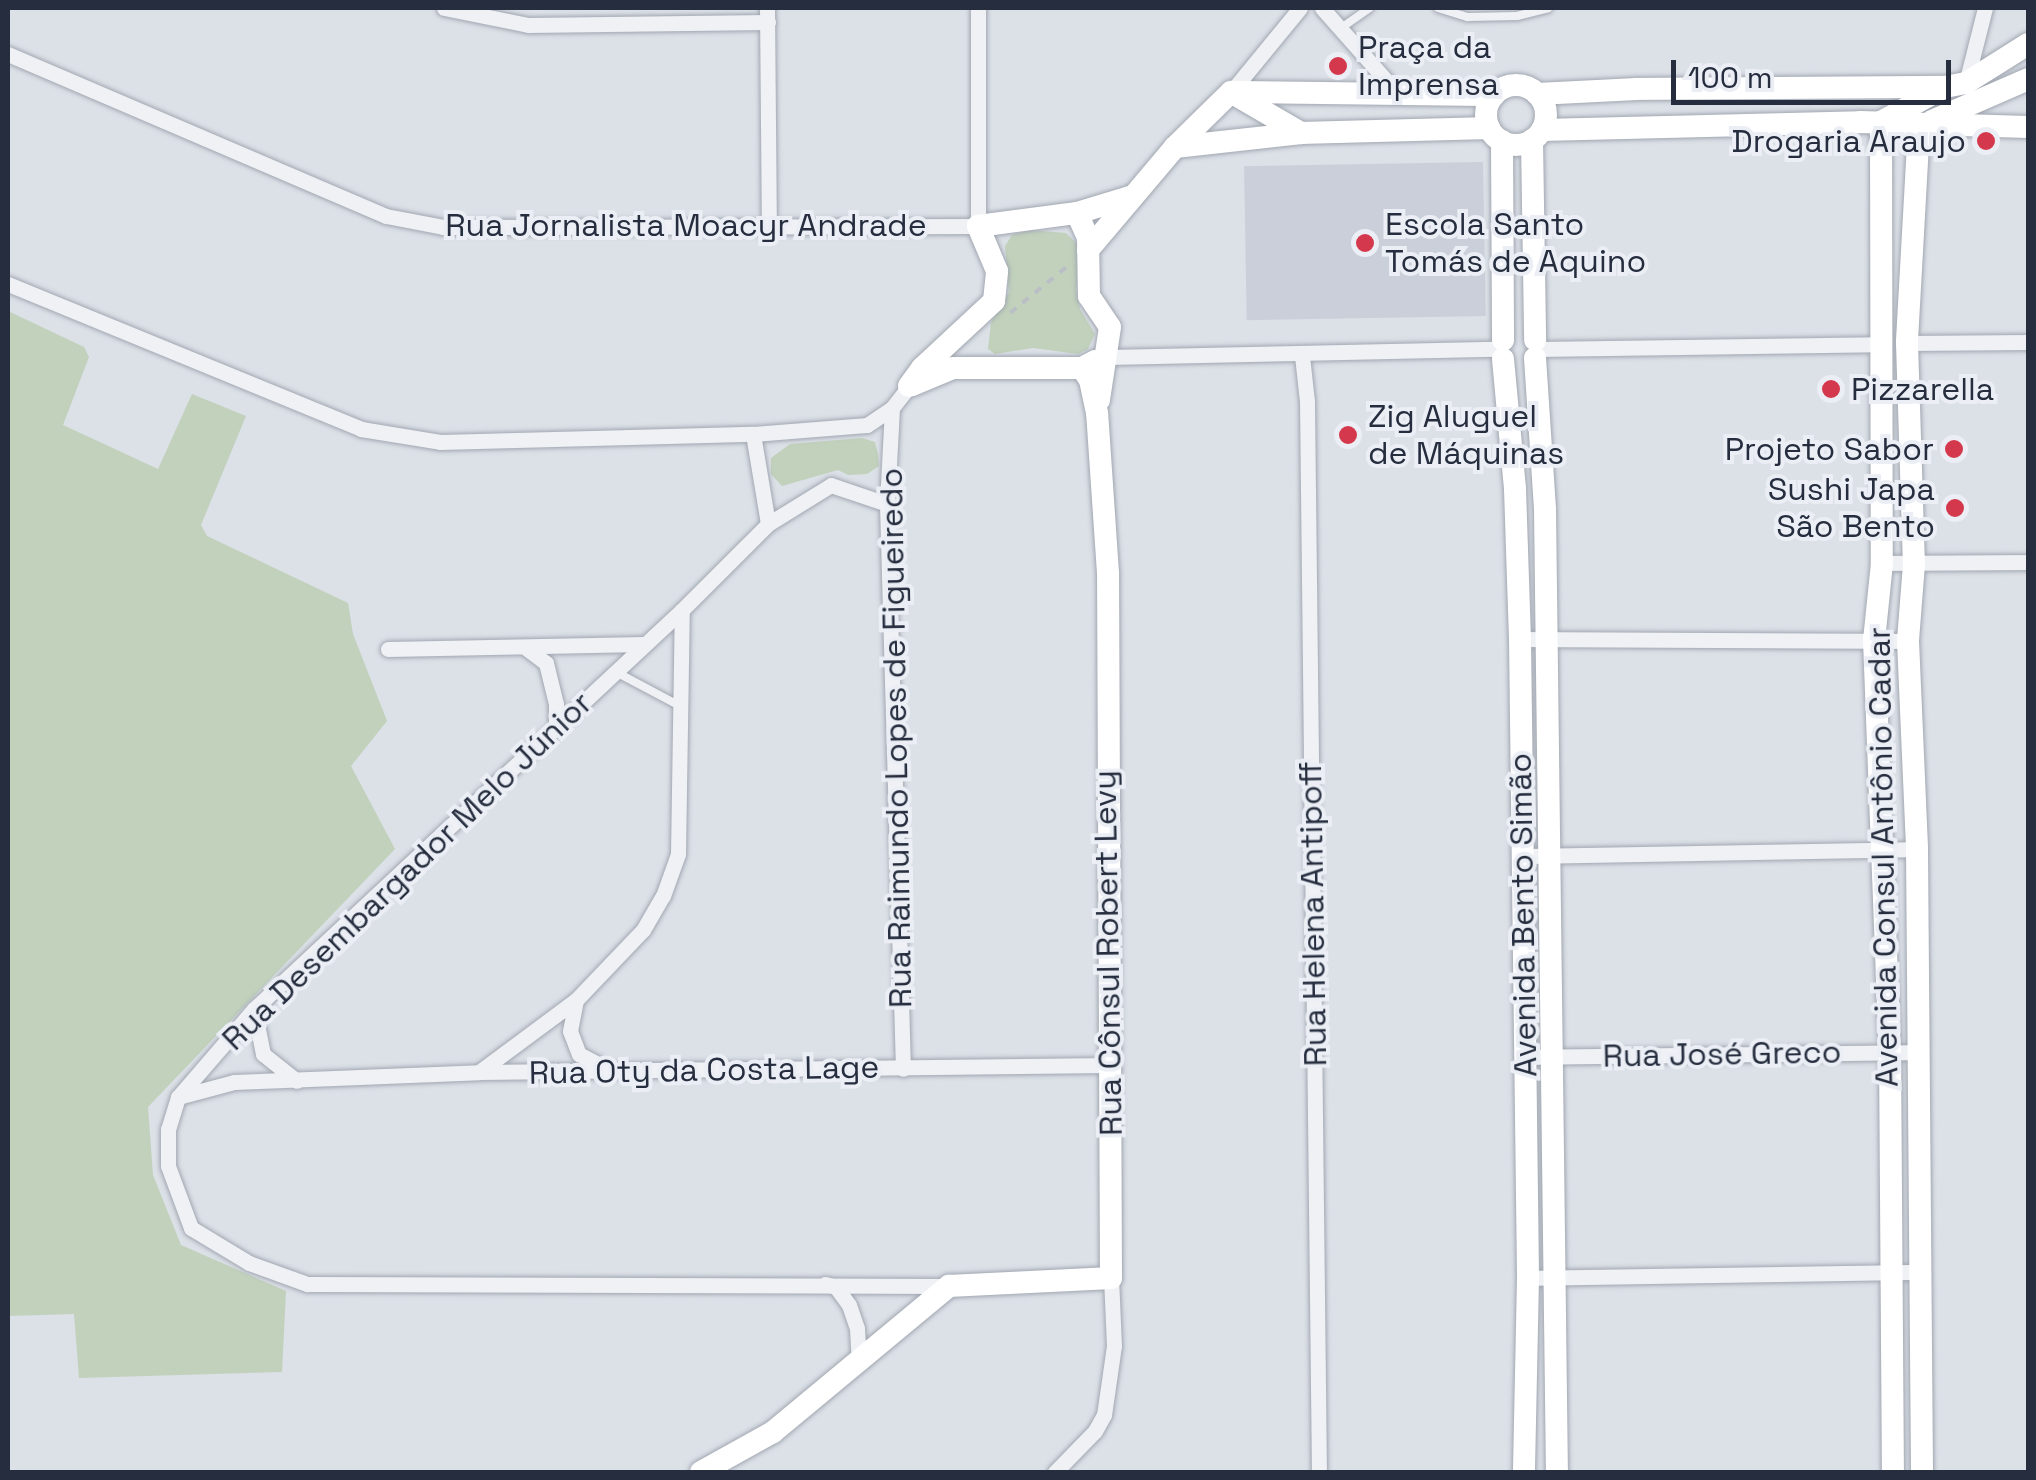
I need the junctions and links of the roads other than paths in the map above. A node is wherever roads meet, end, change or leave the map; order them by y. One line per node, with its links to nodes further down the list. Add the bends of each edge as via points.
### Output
1 (444, 8): 9 (street, via 528,25)
2 (978, 8): 30 (street)
3 (1300, 8): 15 (street)
4 (1322, 8): 10 (street)
5 (1370, 8): 10 (lane)
6 (1438, 8): 7 (lane, via 1468,17)
7 (1548, 8)
8 (1984, 8): 14 (street)
9 (768, 14): 29 (street)
10 (1341, 28): 16 (street)
11 (2028, 44): 14 (street)
12 (8, 54): 29 (street, Rua Jornalista Moacyr Andrade, via 386,216 479,229)
13 (2028, 79): 20 (street)
14 (1956, 85): 17 (street); 19 (street)
15 (1231, 92): 16 (street); 22 (street); 25 (street)
16 (1398, 94): 18 (street)
17 (1537, 94): 18 (street, via 1512,86); 24 (street, via 1545,110)
18 (1494, 95): 23 (street, via 1486,111)
19 (1880, 122): 20 (street); 24 (street); 37 (street, Avenida Consul Antônio Cadar)
20 (1919, 126): 21 (street); 36 (street, Avenida Consul Antônio Cadar)
21 (2028, 127)
22 (1301, 133): 23 (street); 25 (street)
23 (1496, 135): 24 (street, via 1522,144); 39 (street, Avenida Bento Simão)
24 (1537, 135): 38 (street, Avenida Bento Simão)
25 (1176, 147): 26 (street)
26 (1130, 198): 27 (street); 31 (street)
27 (1077, 213): 28 (street); 31 (street)
28 (1009, 221): 30 (street); 32 (street)
29 (769, 226): 30 (street, Rua Jornalista Moacyr Andrade)
30 (978, 226): 32 (street)
31 (1088, 250): 41 (street, via 1089,296 1110,327)
32 (991, 251): 34 (street, via 998,286)
33 (8, 284): 47 (street, via 361,429 440,442)
34 (973, 329): 42 (street); 44 (street)
35 (2028, 342): 36 (street)
36 (1907, 343): 52 (street, Avenida Consul Antônio Cadar)
37 (1878, 344): 38 (street); 51 (street, Avenida Consul Antônio Cadar)
38 (1536, 349): 39 (street, via 1519,331); 39 (street, via 1519,368); 55 (street, Avenida Bento Simão)
39 (1502, 350): 40 (street); 54 (street, Avenida Bento Simão)
40 (1302, 356): 41 (street); 88 (street, Rua Helena Antipoff)
41 (1104, 357): 43 (street); 46 (street, Rua Cônsul Robert Levy)
42 (986, 368): 43 (street); 44 (street, via 953,368)
43 (1082, 368): 46 (street, Rua Cônsul Robert Levy)
44 (909, 386): 45 (street)
45 (892, 408): 47 (street, via 866,425); 48 (street, Rua Raimundo Lopes de Figueiredo)
46 (1097, 413): 74 (street, Rua Cônsul Robert Levy, via 1108,573)
47 (753, 434): 49 (street)
48 (887, 504): 49 (street, Rua Desembargador Melo Júnior, via 830,485); 75 (street, Rua Raimundo Lopes de Figueiredo)
49 (768, 524): 53 (street, Rua Desembargador Melo Júnior)
50 (2028, 562): 52 (street)
51 (1882, 563): 52 (street); 56 (street, Avenida Consul Antônio Cadar)
52 (1914, 564): 57 (street, Avenida Consul Antônio Cadar)
53 (682, 610): 58 (street, Rua Desembargador Melo Júnior); 62 (street)
54 (1520, 638): 55 (street); 66 (street, Avenida Bento Simão)
55 (1546, 639): 56 (street); 67 (street, Avenida Bento Simão)
56 (1874, 640): 57 (street); 64 (street, Avenida Consul Antônio Cadar)
57 (1908, 641): 65 (street, Avenida Consul Antônio Cadar)
58 (644, 644): 59 (street); 61 (street, Rua Desembargador Melo Júnior)
59 (526, 648): 60 (street); 63 (street, via 546,663)
60 (388, 649)
61 (616, 672): 62 (lane); 63 (street, Rua Desembargador Melo Júnior)
62 (678, 705): 68 (street, via 678,854 644,930)
63 (556, 728): 69 (street, Rua Desembargador Melo Júnior)
64 (1880, 848): 65 (street); 67 (street); 70 (street, Avenida Consul Antônio Cadar)
65 (1917, 850): 71 (street, Avenida Consul Antônio Cadar)
66 (1520, 856): 67 (street); 72 (street, Avenida Bento Simão)
67 (1549, 856): 73 (street, Avenida Bento Simão)
68 (576, 1000): 76 (street); 77 (street, via 570,1031 579,1054)
69 (254, 1010): 78 (street, via 264,1054); 79 (street, Rua Desembargador Melo Júnior)
70 (1890, 1052): 71 (street, Rua José Greco); 73 (street, Rua José Greco); 80 (street, Avenida Consul Antônio Cadar)
71 (1919, 1052): 81 (street, Avenida Consul Antônio Cadar)
72 (1525, 1057): 73 (street, Rua José Greco); 84 (street, Avenida Bento Simão)
73 (1550, 1058): 82 (street, Avenida Bento Simão)
74 (1110, 1065): 75 (street, Rua Oty da Costa Lage); 83 (street, Rua Cônsul Robert Levy)
75 (903, 1068): 77 (street, Rua Oty da Costa Lage)
76 (479, 1072): 77 (street, Rua Oty da Costa Lage); 78 (street, Rua Oty da Costa Lage)
77 (612, 1072)
78 (298, 1081): 79 (street, Rua Oty da Costa Lage, via 234,1082)
79 (178, 1098): 85 (street, Rua Desembargador Melo Júnior, via 168,1129 168,1166 192,1228 250,1263 308,1284)
80 (1888, 1272): 81 (street); 82 (street); 93 (street, Avenida Consul Antônio Cadar)
81 (1918, 1272): 94 (street, Avenida Consul Antônio Cadar)
82 (1554, 1276): 84 (street); 92 (street, Avenida Bento Simão)
83 (1111, 1278): 86 (street, Rua Desembargador Melo Júnior); 90 (street, Rua Cônsul Robert Levy, via 1114,1346 1104,1415)
84 (1528, 1278): 91 (street, Avenida Bento Simão)
85 (821, 1283): 86 (street, Rua Desembargador Melo Júnior); 87 (street, via 836,1288 849,1305)
86 (950, 1286): 87 (street)
87 (859, 1362): 89 (street, via 774,1432)
88 (1317, 1470)
89 (701, 1472)
90 (1054, 1472)
91 (1524, 1472)
92 (1557, 1472)
93 (1893, 1472)
94 (1922, 1472)

